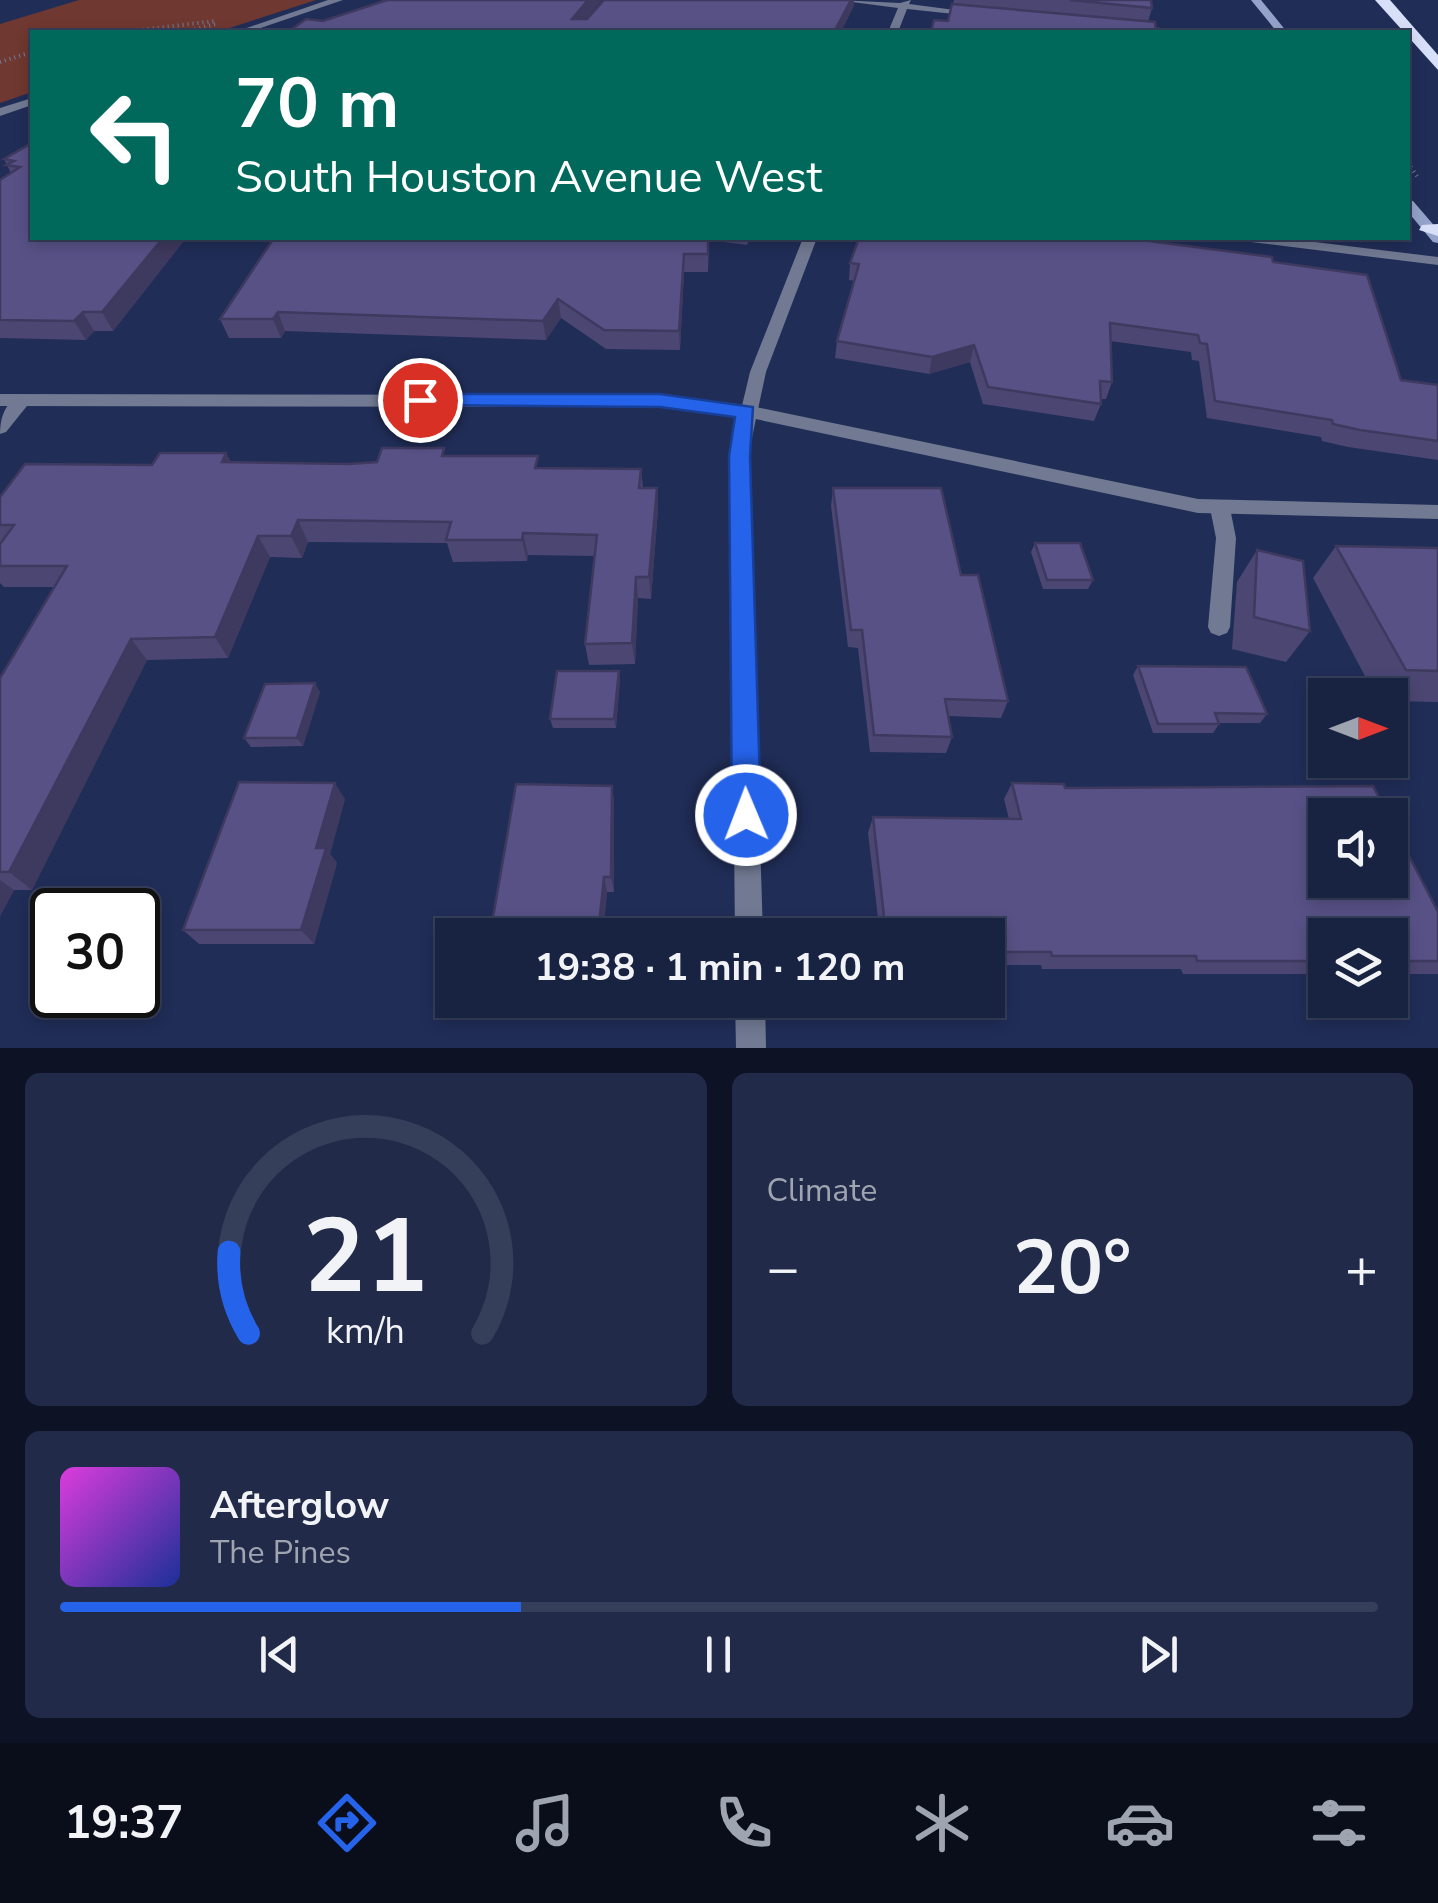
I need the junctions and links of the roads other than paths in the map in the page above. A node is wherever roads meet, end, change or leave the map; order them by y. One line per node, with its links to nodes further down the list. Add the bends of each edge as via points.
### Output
1 (338, 0): 9 (street)
2 (842, 0): 6 (street)
3 (1256, 0): 12 (main road)
4 (1360, 0): 13 (highway)
5 (1382, 0): 14 (highway)
6 (905, 3): 7 (street); 10 (street)
7 (992, 15)
8 (1123, 27): 11 (street)
9 (246, 30)
10 (894, 30)
11 (1157, 30)
12 (1280, 30)
13 (1396, 30)
14 (1408, 30)
15 (1410, 32): 17 (highway)
16 (1410, 42): 17 (highway)
17 (1438, 65)
18 (30, 102): 19 (street)
19 (0, 112)
20 (1410, 206): 21 (main road)
21 (1435, 233)
22 (809, 240): 27 (street)
23 (1267, 240): 24 (street)
24 (1438, 262)
25 (0, 400): 26 (street)
26 (22, 400): 27 (street, via 660,400); 28 (street)
27 (746, 412): 29 (street); 32 (street, via 739,456)
28 (0, 428)
29 (1220, 508): 30 (street); 31 (street, via 1226,538)
30 (1438, 512)
31 (1219, 627)
32 (749, 918)
33 (750, 1018): 34 (street)
34 (751, 1048)

